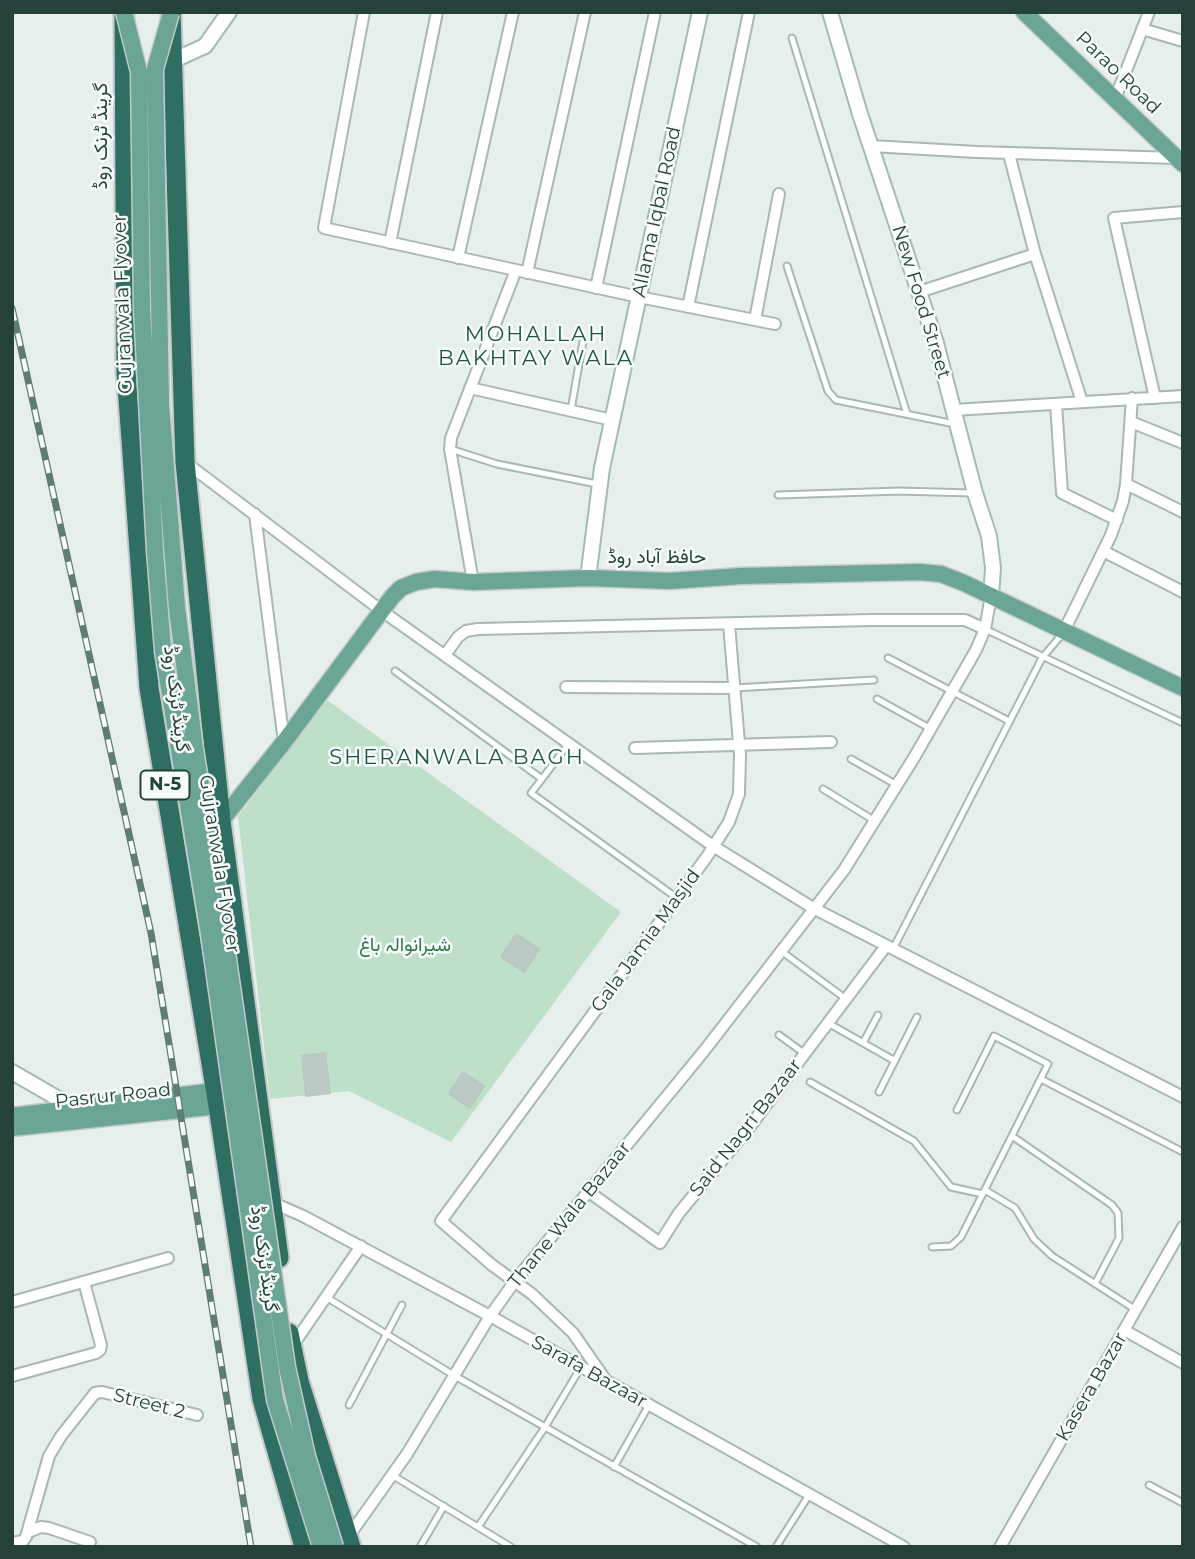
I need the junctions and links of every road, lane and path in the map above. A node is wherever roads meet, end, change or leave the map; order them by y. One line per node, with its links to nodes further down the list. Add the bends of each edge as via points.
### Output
1 (124, 12): 108 (highway, گرینڈ ٹرنک روڈ / N-5, via 126,371 149,688); 149 (main road, Gujranwala Flyover, bridge, via 139,72 142,310 163,651 213,961 275,1400)
2 (229, 12): 17 (street, via 205,46)
3 (364, 12): 24 (street, via 324,228)
4 (438, 12): 24 (street)
5 (513, 12): 26 (street)
6 (585, 12): 28 (street)
7 (655, 12): 29 (street)
8 (700, 12): 31 (street, Allama Iqbal Road)
9 (749, 12): 32 (street)
10 (830, 12): 19 (street, New Food Street)
11 (1024, 12): 18 (main road, Parao Road)
12 (1149, 12): 14 (street)
13 (171, 13): 17 (highway, گرینڈ ٹرنک روڈ / N-5); 154 (main road, Gujranwala Flyover, bridge, via 155,69 161,406 177,608 287,1367 307,1456)
14 (1142, 29): 16 (street); 18 (street)
15 (792, 38): 43 (lane)
16 (1183, 41)
17 (172, 61): 49 (highway, گرینڈ ٹرنک روڈ / N-5)
18 (1115, 99): 21 (main road, Parao Road)
19 (871, 146): 20 (street); 30 (street, New Food Street)
20 (1009, 153): 21 (street); 25 (street)
21 (1180, 161)
22 (779, 194): 33 (street)
23 (1183, 212): 39 (street, via 1114,218)
24 (390, 243): 26 (street)
25 (1035, 254): 30 (street); 40 (street)
26 (458, 258): 28 (street)
27 (786, 266): 43 (lane, via 828,391 836,400)
28 (522, 272): 29 (street); 36 (street)
29 (596, 288): 31 (street)
30 (919, 292): 44 (street, New Food Street)
31 (639, 298): 32 (street); 45 (street, Allama Iqbal Road)
32 (688, 307): 33 (street)
33 (755, 320): 34 (street)
34 (775, 324)
35 (583, 341): 42 (lane)
36 (470, 388): 42 (street); 48 (street)
37 (1183, 396): 39 (street)
38 (1132, 398): 39 (street); 40 (street); 46 (street)
39 (1155, 398)
40 (1082, 402): 41 (street)
41 (1056, 404): 44 (street); 56 (street, via 1062,493)
42 (571, 410): 45 (street)
43 (907, 414): 44 (lane)
44 (956, 418): 52 (street, New Food Street)
45 (612, 420): 51 (street, Allama Iqbal Road)
46 (1130, 422): 47 (street); 50 (street)
47 (1183, 443)
48 (450, 449): 51 (lane, via 497,464); 59 (street)
49 (185, 462): 55 (street); 88 (highway, گرینڈ ٹرنک روڈ / N-5)
50 (1126, 484): 54 (street); 56 (street)
51 (599, 485): 58 (street, Allama Iqbal Road)
52 (975, 493): 53 (lane); 61 (street, New Food Street, via 989,536)
53 (778, 495)
54 (1183, 512)
55 (255, 514): 62 (street); 79 (street)
56 (1116, 520): 57 (street)
57 (1103, 551): 60 (street); 65 (street)
58 (588, 578): 59 (main road, حافظ آباد روڈ); 61 (main road, حافظ آباد روڈ, via 670,581 920,572 941,574)
59 (473, 582): 62 (main road, حافظ آباد روڈ, via 416,582 401,588)
60 (1183, 592)
61 (991, 596): 64 (street, Thane Wala Bazaar); 65 (main road, حافظ آباد روڈ)
62 (382, 611): 66 (street); 79 (main road, حافظ آباد روڈ)
63 (729, 624): 64 (street, via 965,620); 66 (street, via 478,629 458,637); 72 (street, Gala Jamia Masjid)
64 (985, 629): 68 (lane); 74 (street, Thane Wala Bazaar)
65 (1064, 631): 68 (lane); 73 (main road, حافظ آباد روڈ)
66 (445, 655): 81 (street)
67 (888, 658): 74 (lane)
68 (1042, 658): 76 (lane); 77 (lane)
69 (395, 671): 85 (lane)
70 (874, 680): 72 (lane)
71 (566, 687): 72 (street)
72 (734, 688): 82 (street, Gala Jamia Masjid)
73 (1183, 688)
74 (953, 693): 76 (lane); 78 (street, Thane Wala Bazaar)
75 (877, 699): 78 (lane)
76 (1009, 721): 93 (lane)
77 (1183, 723)
78 (931, 729): 86 (street, Thane Wala Bazaar)
79 (284, 742): 88 (main road, حافظ آباد روڈ)
80 (831, 742): 82 (street)
81 (569, 743): 85 (lane); 90 (street)
82 (739, 746): 83 (street); 90 (street, Gala Jamia Masjid, via 739,794 729,822)
83 (635, 748)
84 (851, 758): 86 (lane)
85 (542, 779): 91 (lane, via 531,793)
86 (897, 785): 89 (street, Thane Wala Bazaar)
87 (823, 789): 89 (lane)
88 (221, 821): 117 (highway, گرینڈ ٹرنک روڈ / N-5)
89 (874, 821): 92 (street, Thane Wala Bazaar, via 844,870)
90 (713, 846): 91 (street, Gala Jamia Masjid); 92 (street)
91 (677, 898): 123 (street, Gala Jamia Masjid, via 441,1221)
92 (813, 908): 93 (street); 94 (street, Thane Wala Bazaar)
93 (890, 947): 95 (street, Said Nagri Bazaar); 107 (street)
94 (780, 950): 95 (lane); 115 (street, Thane Wala Bazaar)
95 (846, 999): 98 (street, Said Nagri Bazaar)
96 (878, 1014): 100 (lane)
97 (917, 1017): 102 (lane)
98 (828, 1023): 100 (lane); 101 (street, Said Nagri Bazaar)
99 (779, 1035): 101 (lane)
100 (863, 1043): 102 (lane)
101 (805, 1054): 115 (street, Said Nagri Bazaar, via 660,1243)
102 (895, 1061): 106 (lane)
103 (12, 1072): 110 (street)
104 (1041, 1079): 109 (lane, via 1048,1064 995,1036); 113 (lane); 114 (lane)
105 (810, 1082): 116 (lane, via 914,1142 951,1187)
106 (879, 1092)
107 (1183, 1097)
108 (216, 1099): 110 (main road, Pasrur Road); 118 (highway, گرینڈ ٹرنک روڈ / N-5)
109 (957, 1110)
110 (79, 1114): 111 (main road, Pasrur Road); 112 (main road, Pasrur Road)
111 (12, 1116)
112 (12, 1128)
113 (1012, 1136): 116 (lane); 125 (lane, via 1118,1213 1119,1238)
114 (1183, 1152)
115 (589, 1192): 123 (street, Thane Wala Bazaar)
116 (984, 1192): 121 (lane, via 961,1237 951,1246); 125 (lane, via 1016,1209 1034,1239 1052,1256)
117 (271, 1202): 118 (street); 120 (street, Sarafa Bazaar); 133 (highway, گرینڈ ٹرنک روڈ / N-5)
118 (233, 1208): 155 (highway, گرینڈ ٹرنک روڈ / N-5, via 262,1399)
119 (1183, 1227): 129 (street, Kasera Bazar)
120 (361, 1246): 126 (street); 130 (street, Sarafa Bazaar)
121 (932, 1247)
122 (168, 1258): 124 (street)
123 (515, 1281): 130 (street, Thane Wala Bazaar); 138 (street, via 573,1334)
124 (84, 1282): 127 (street); 136 (street, via 100,1350)
125 (1095, 1283): 129 (lane)
126 (326, 1297): 132 (lane); 133 (street)
127 (12, 1302)
128 (402, 1305): 132 (lane)
129 (1136, 1310): 131 (street, Kasera Bazar)
130 (489, 1316): 135 (street, Sarafa Bazaar); 137 (street, Thane Wala Bazaar)
131 (1124, 1330): 134 (street); 162 (street, Kasera Bazar)
132 (386, 1334): 137 (lane); 139 (lane)
133 (291, 1347): 154 (highway, گرینڈ ٹرنک روڈ / N-5)
134 (1183, 1363)
135 (581, 1367): 138 (street, Sarafa Bazaar); 142 (lane)
136 (12, 1376)
137 (455, 1376): 142 (lane); 144 (street, Thane Wala Bazaar)
138 (607, 1382): 140 (street, Sarafa Bazaar)
139 (349, 1405)
140 (649, 1405): 143 (lane); 146 (street, Sarafa Bazaar)
141 (197, 1415): 151 (street, Street 2, via 95,1393 49,1456)
142 (545, 1427): 143 (lane); 150 (lane)
143 (614, 1467): 159 (lane)
144 (392, 1475): 148 (lane); 154 (street, Thane Wala Bazaar)
145 (1149, 1485): 147 (lane)
146 (809, 1494): 160 (lane); 161 (street, Sarafa Bazaar)
147 (1183, 1503)
148 (444, 1506): 150 (lane); 157 (lane)
149 (310, 1512): 155 (main road); 156 (main road, Gujranwala Flyover, bridge)
150 (478, 1527): 158 (lane)
151 (28, 1532): 152 (street, via 49,1528); 153 (street, via 23,1541)
152 (90, 1542)
153 (12, 1543)
154 (345, 1544)
155 (305, 1547)
156 (321, 1547)
157 (420, 1547)
158 (511, 1547)
159 (757, 1547)
160 (776, 1547)
161 (904, 1547)
162 (1000, 1547)

